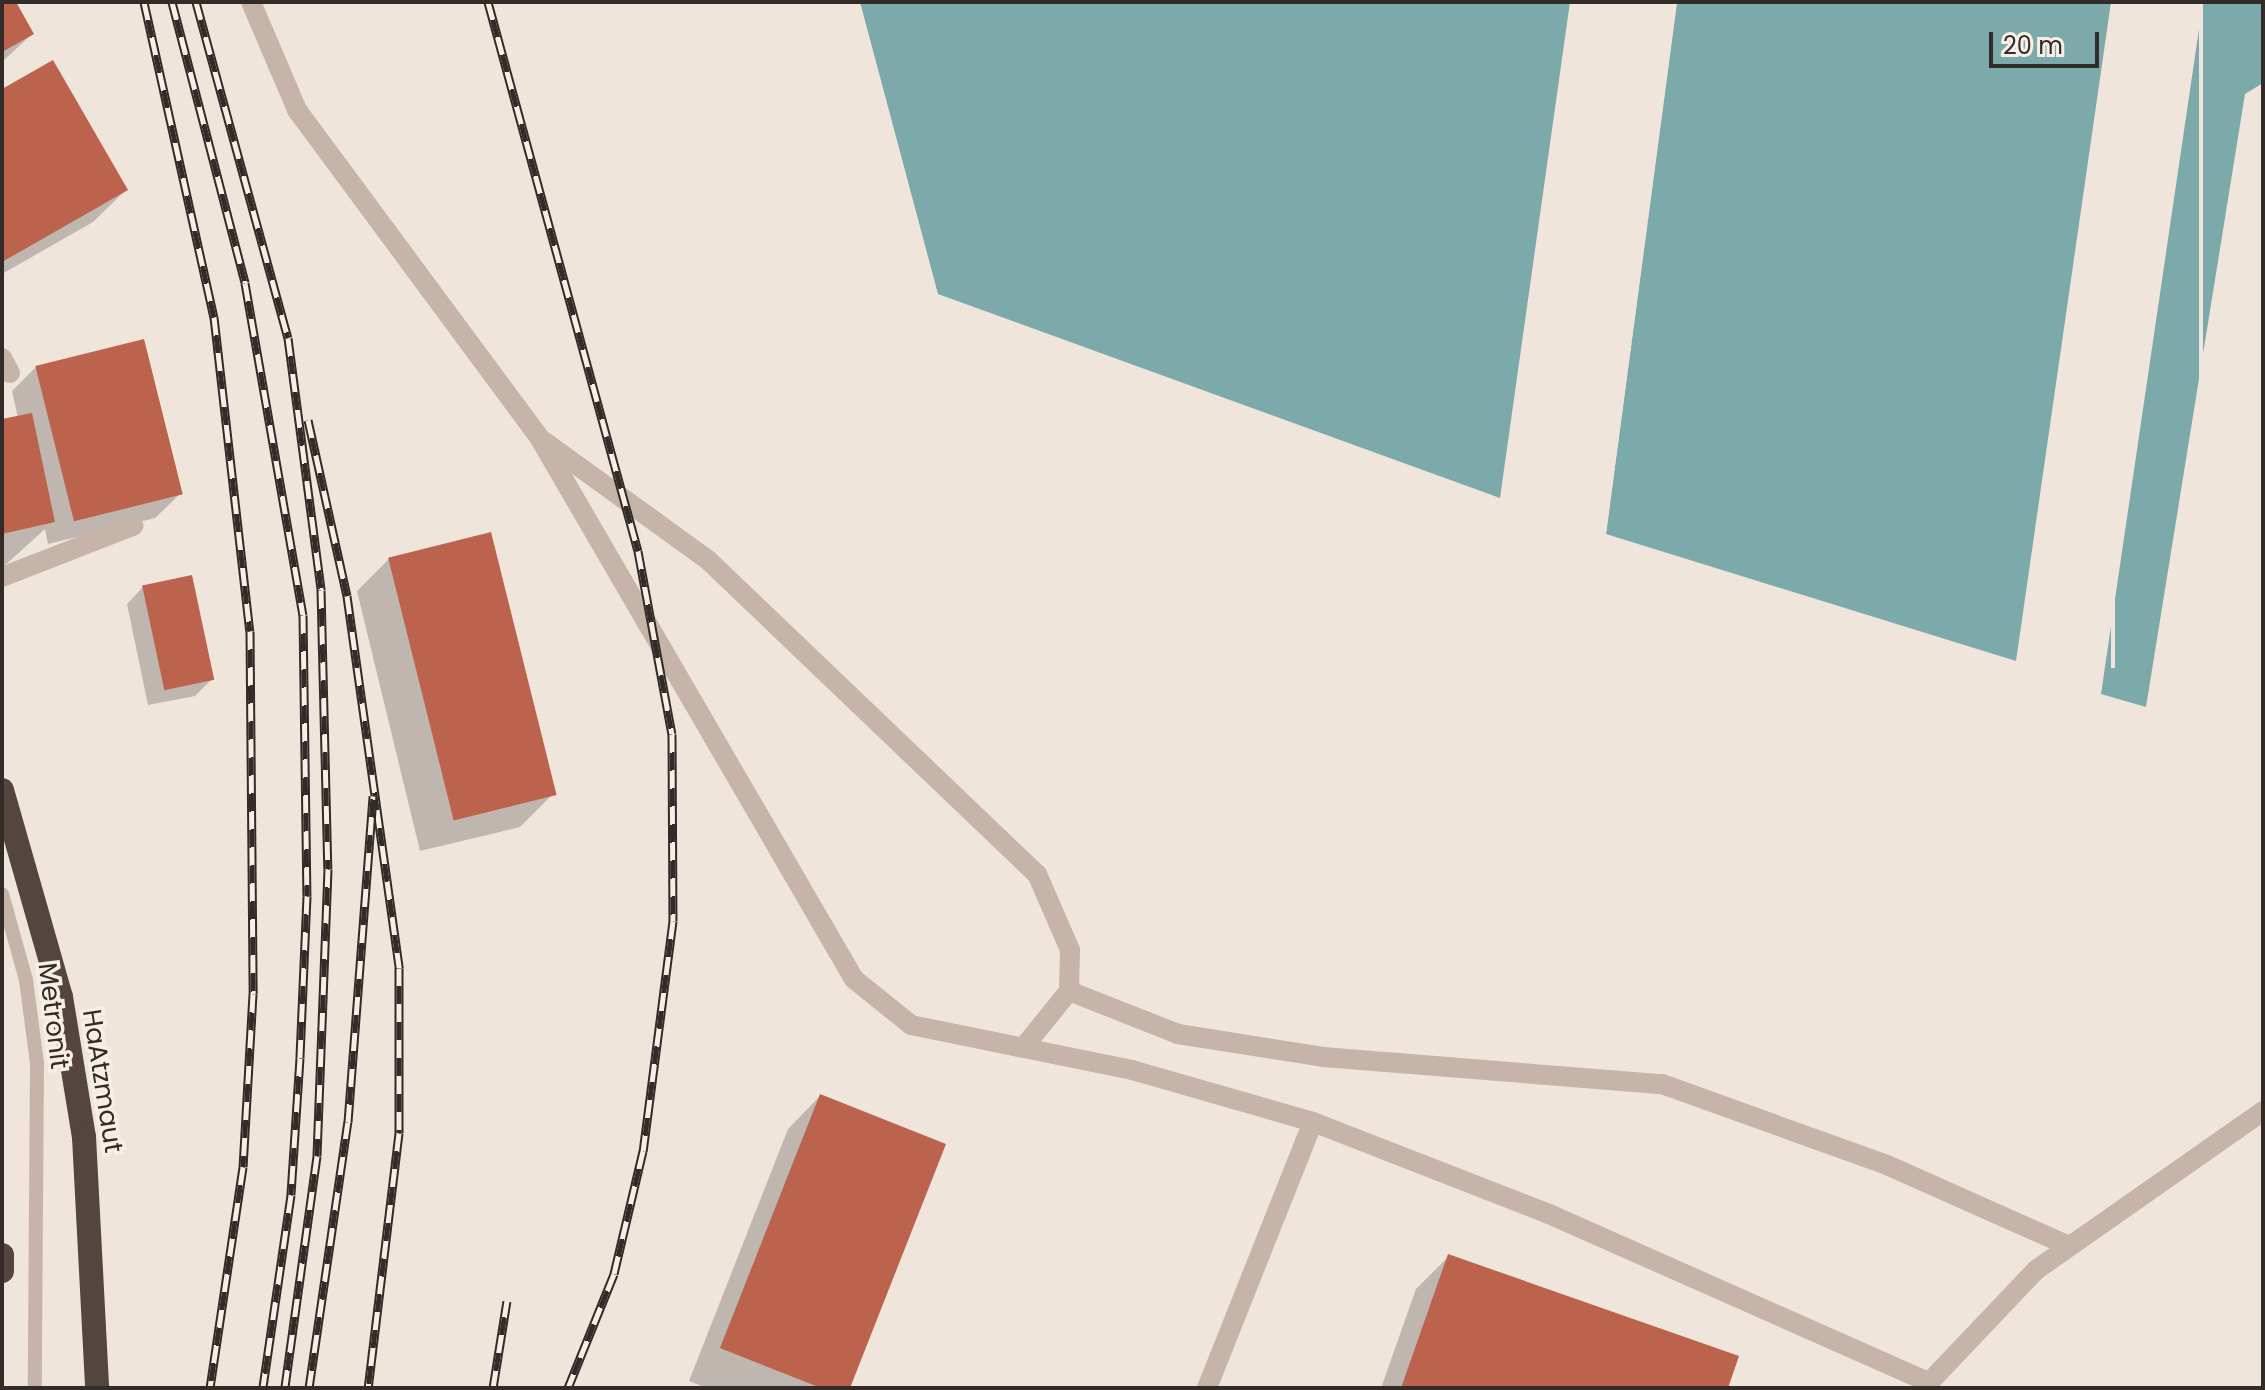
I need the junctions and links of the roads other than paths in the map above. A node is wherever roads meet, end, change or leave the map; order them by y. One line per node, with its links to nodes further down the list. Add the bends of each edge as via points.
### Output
1 (251, 2): 2 (street, via 297,110)
2 (539, 437): 8 (street, via 708,560 1037,874 1070,950); 9 (street, via 854,979 911,1025)
3 (133, 526): 4 (street)
4 (12, 565): 5 (street)
5 (2, 577)
6 (2, 790): 17 (highway, HaAtzmaut, via 61,997 84,1137)
7 (2, 894): 16 (lane, Metronit, via 26,980 37,1063)
8 (1069, 991): 9 (street); 12 (street, via 1178,1034 1323,1057 1662,1084 1887,1165)
9 (1023, 1048): 11 (street)
10 (2263, 1111): 12 (street)
11 (1313, 1122): 15 (street, via 1549,1214); 18 (street)
12 (2069, 1246): 15 (street, via 2036,1270)
13 (2, 1255): 14 (highway)
14 (2, 1271)
15 (1926, 1385)
16 (35, 1388)
17 (97, 1388)
18 (1207, 1388)

